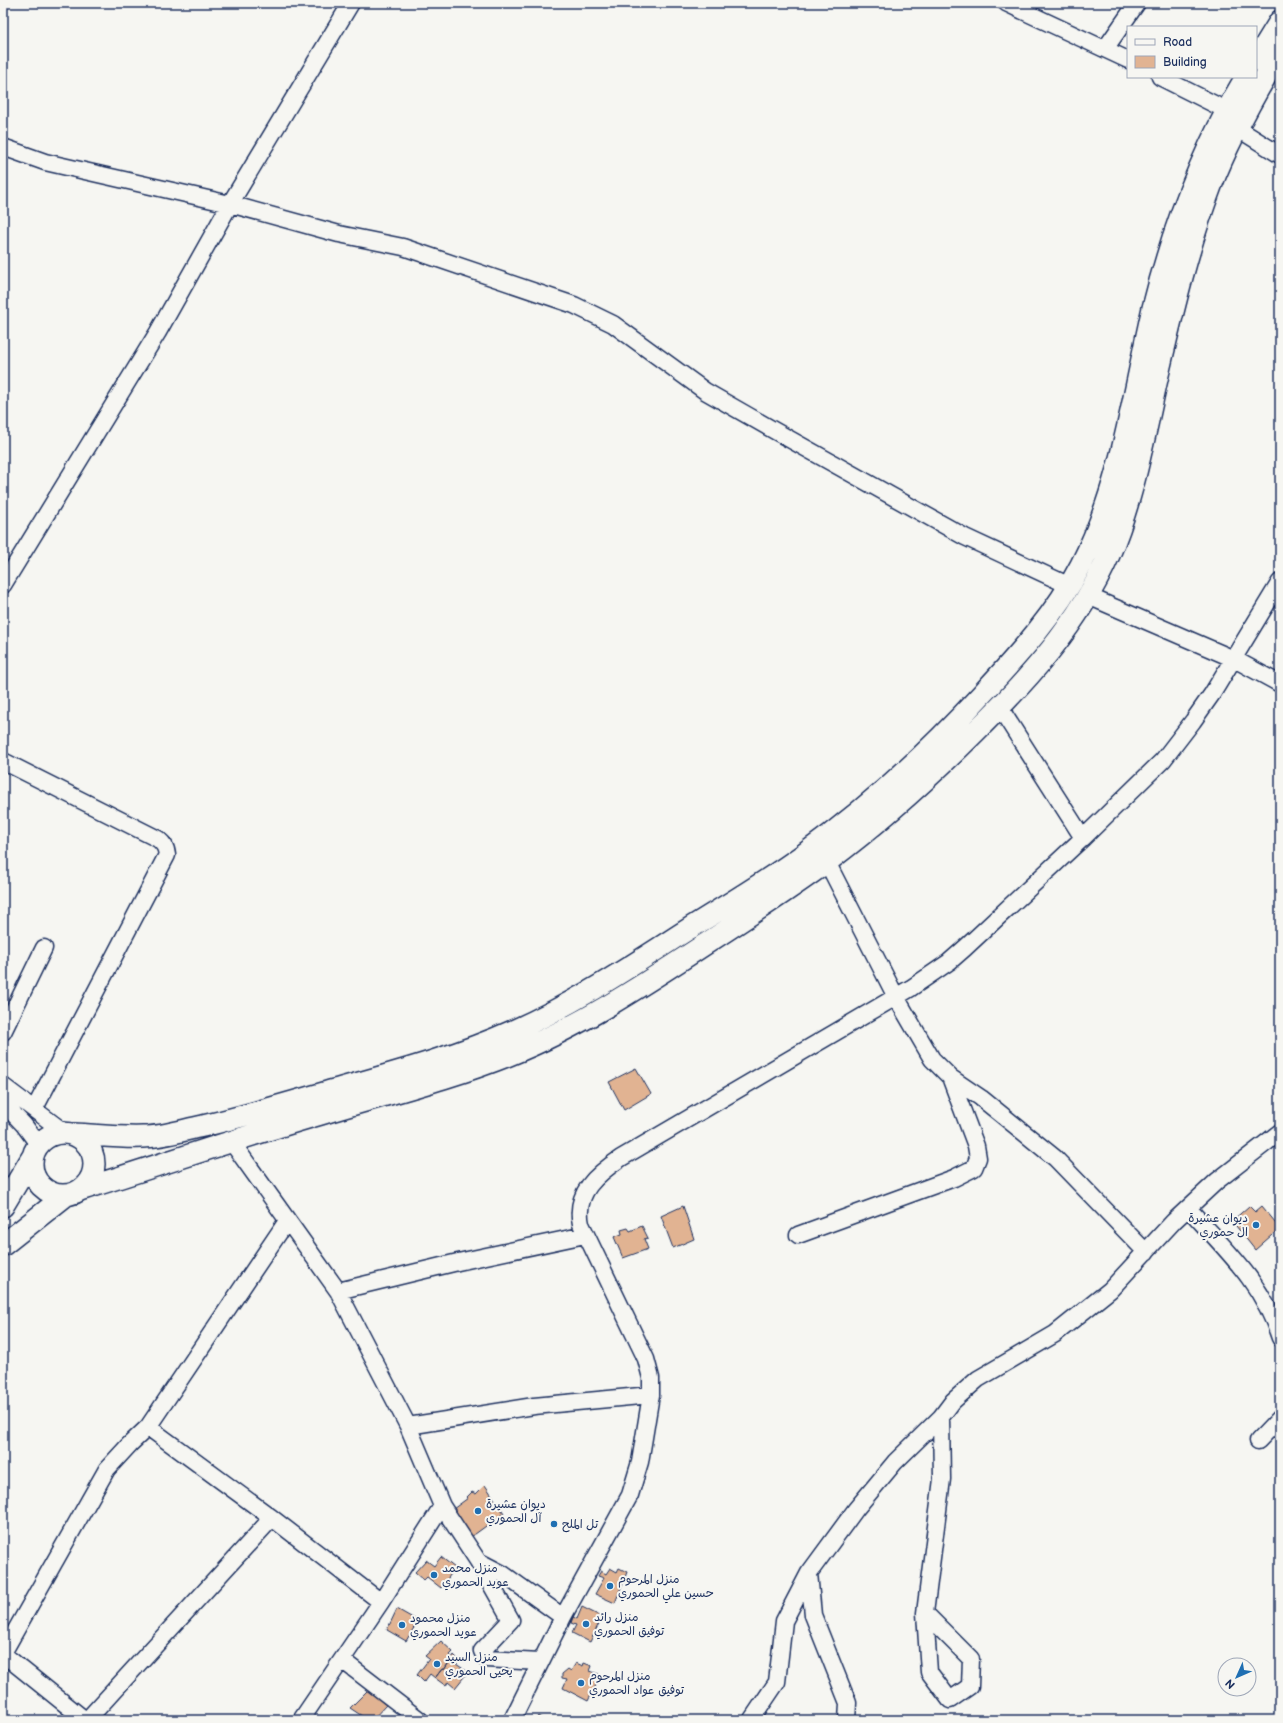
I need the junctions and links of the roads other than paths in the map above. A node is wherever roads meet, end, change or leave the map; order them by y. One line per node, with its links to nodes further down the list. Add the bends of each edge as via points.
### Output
1 (351, 3): 15 (street)
2 (1006, 3): 5 (street)
3 (1137, 3): 5 (street)
4 (1280, 21): 7 (main road)
5 (1105, 49): 8 (street)
6 (1280, 52): 12 (main road)
7 (1257, 58)
8 (1127, 60)
9 (1162, 78): 11 (street)
10 (1245, 78): 11 (main road)
11 (1226, 110): 18 (main road, via 1203,158 1171,243 1109,498 1096,533)
12 (1237, 128): 14 (street); 19 (main road, via 1210,189 1190,249 1139,461 1119,529 1108,558)
13 (3, 147): 15 (street, via 45,162)
14 (1280, 155)
15 (230, 204): 17 (street, via 158,332); 18 (street, via 339,234 403,247 595,314 705,391 965,537)
16 (1280, 582): 20 (street)
17 (3, 585)
18 (1070, 586): 34 (main road, via 1022,650 940,740 879,796 799,858 571,1003 513,1031 423,1064 250,1114 155,1136)
19 (1088, 596): 20 (street); 22 (main road, via 1058,641)
20 (1234, 659): 21 (street); 24 (street, via 1170,752)
21 (1280, 684)
22 (1000, 708): 24 (street); 25 (main road, via 943,764)
23 (3, 762): 32 (street, via 158,840 166,848 167,855)
24 (1083, 838): 27 (street, via 949,962)
25 (828, 862): 27 (street); 35 (main road, via 622,997 532,1045 483,1065)
26 (44, 948): 28 (street)
27 (896, 998): 29 (street, via 932,1059); 41 (street, via 767,1071 604,1170 594,1178 580,1204 579,1216)
28 (3, 1032)
29 (950, 1077): 42 (street, via 976,1146 978,1158 974,1168 954,1178); 44 (street, via 993,1107 1055,1158)
30 (3, 1086): 32 (street)
31 (3, 1103): 36 (street)
32 (35, 1108): 34 (street)
33 (1280, 1132): 39 (street)
34 (69, 1133): 36 (main road, via 50,1135); 37 (main road, via 83,1139 94,1159 94,1173)
35 (231, 1141): 37 (main road); 40 (street)
36 (36, 1150): 37 (main road, via 33,1173 36,1180 49,1192); 38 (main road)
37 (74, 1192): 43 (main road)
38 (3, 1206)
39 (1188, 1208): 44 (street); 46 (street, via 1249,1275 1263,1297)
40 (287, 1220): 45 (street); 51 (street)
41 (585, 1235): 45 (street); 47 (street, via 646,1359 651,1378)
42 (798, 1236)
43 (3, 1245)
44 (1146, 1252): 48 (street, via 1110,1290 1085,1311 1055,1334 978,1379 953,1401)
45 (338, 1291): 50 (street)
46 (1280, 1338)
47 (651, 1395): 50 (street, via 534,1406); 59 (street, via 640,1462 630,1495)
48 (941, 1417): 56 (street, via 895,1462 856,1509); 58 (street, via 942,1480)
49 (1280, 1418): 52 (street)
50 (408, 1426): 53 (street)
51 (148, 1427): 54 (street); 60 (street, via 119,1455 103,1475)
52 (1258, 1441)
53 (442, 1506): 55 (street); 57 (street)
54 (272, 1518): 57 (street); 63 (street)
55 (478, 1561): 59 (street, via 503,1574); 62 (street, via 511,1620 482,1650 484,1656 486,1659 494,1660)
56 (809, 1573): 67 (street, via 784,1621 777,1682); 68 (street, via 813,1615 848,1703)
57 (381, 1602): 61 (street)
58 (925, 1613): 58 (street, via 929,1672 950,1700 970,1686 971,1659)
59 (563, 1617): 62 (street)
60 (3, 1654): 63 (street)
61 (342, 1660): 64 (street); 65 (street)
62 (540, 1662): 66 (street)
63 (86, 1720)
64 (301, 1720)
65 (420, 1720)
66 (512, 1720)
67 (752, 1720)
68 (847, 1720)

